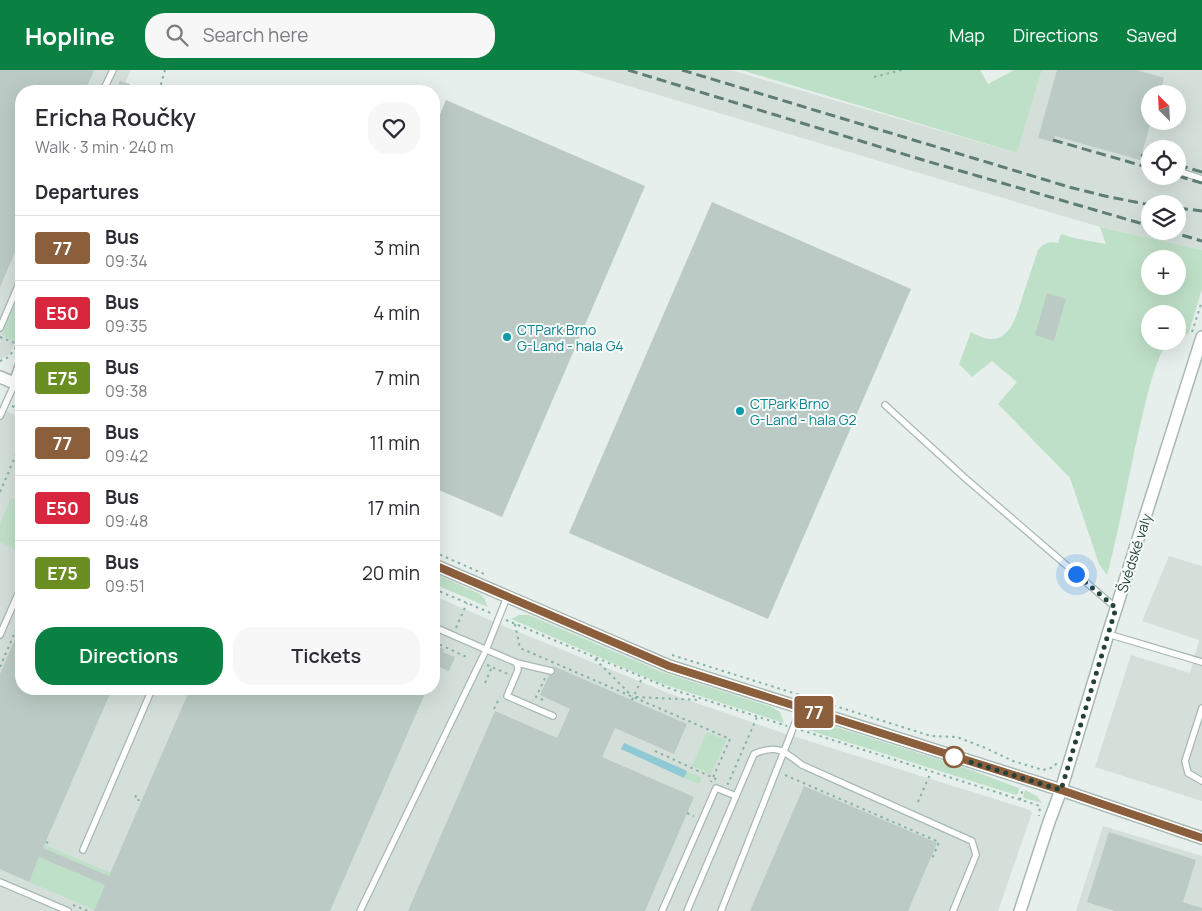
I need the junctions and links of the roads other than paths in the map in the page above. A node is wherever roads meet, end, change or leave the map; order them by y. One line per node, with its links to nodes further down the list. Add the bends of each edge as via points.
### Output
1 (113, 70): 2 (lane)
2 (107, 85)
3 (1186, 174): 4 (lane)
4 (1202, 178)
5 (15, 293): 6 (lane)
6 (0, 328)
7 (1196, 337): 16 (street, Švédské valy, via 1195,360)
8 (0, 377): 9 (street)
9 (15, 383)
10 (15, 389): 12 (lane)
11 (885, 405): 16 (lane)
12 (0, 416)
13 (440, 567): 14 (street)
14 (507, 597): 20 (lane); 25 (street, via 669,666)
15 (15, 601): 19 (lane)
16 (1116, 608): 18 (street, Švédské valy)
17 (440, 630): 20 (lane)
18 (1108, 634): 21 (lane); 30 (street, Švédské valy)
19 (0, 635)
20 (486, 650): 22 (lane); 36 (lane)
21 (1202, 662)
22 (517, 663): 23 (lane); 27 (lane, via 518,670 507,696)
23 (550, 670)
24 (149, 695): 33 (lane)
25 (801, 708): 28 (lane); 30 (street)
26 (1202, 708): 29 (lane, via 1185,762 1188,773)
27 (553, 716)
28 (784, 750): 31 (lane, via 767,748 754,754); 39 (lane); 40 (lane, via 802,766 972,841 976,855)
29 (1202, 781)
30 (1061, 790): 32 (street); 41 (street, Švédské valy)
31 (736, 796): 37 (lane, via 716,788); 38 (lane)
32 (1202, 838)
33 (82, 850)
34 (0, 882): 35 (lane)
35 (68, 911)
36 (360, 911)
37 (662, 911)
38 (687, 911)
39 (721, 911)
40 (953, 911)
41 (1020, 911)

